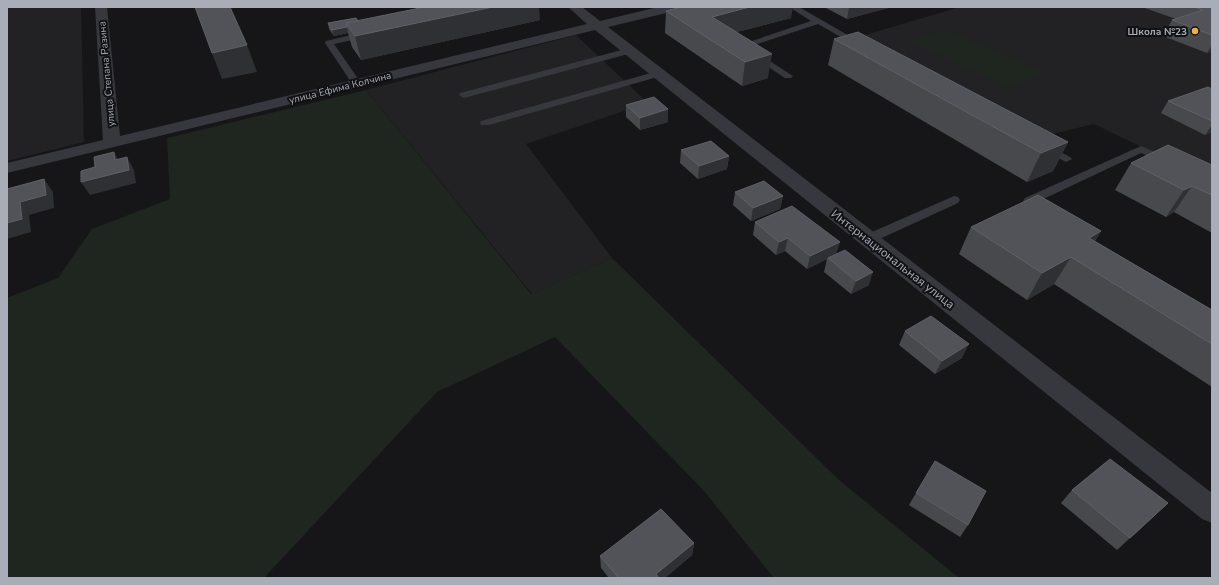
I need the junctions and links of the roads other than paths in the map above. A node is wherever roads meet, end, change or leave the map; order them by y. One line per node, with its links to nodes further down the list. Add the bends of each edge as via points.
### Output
1 (101, 7): 15 (street, улица Степана Разина)
2 (574, 7): 6 (street, Интернациональная улица)
3 (674, 7): 6 (street, улица Ефима Колчина)
4 (793, 7): 5 (lane)
5 (819, 22): 8 (lane); 11 (lane, via 741,46)
6 (596, 24): 9 (street, Интернациональная улица); 12 (street, улица Ефима Колчина)
7 (375, 33): 12 (lane, via 328,43)
8 (867, 48)
9 (629, 51): 10 (street, Интернациональная улица); 13 (lane)
10 (658, 74): 14 (lane); 22 (street, Интернациональная улица)
11 (788, 76)
12 (356, 83): 15 (street, улица Ефима Колчина)
13 (464, 95)
14 (485, 123)
15 (112, 142): 19 (street, улица Ефима Колчина)
16 (1039, 144): 17 (lane)
17 (1066, 159)
18 (1177, 166): 21 (lane, via 1141,149 1028,202)
19 (7, 168)
20 (954, 200): 22 (lane)
21 (1042, 210)
22 (868, 239): 23 (street, Интернациональная улица)
23 (1212, 510)

